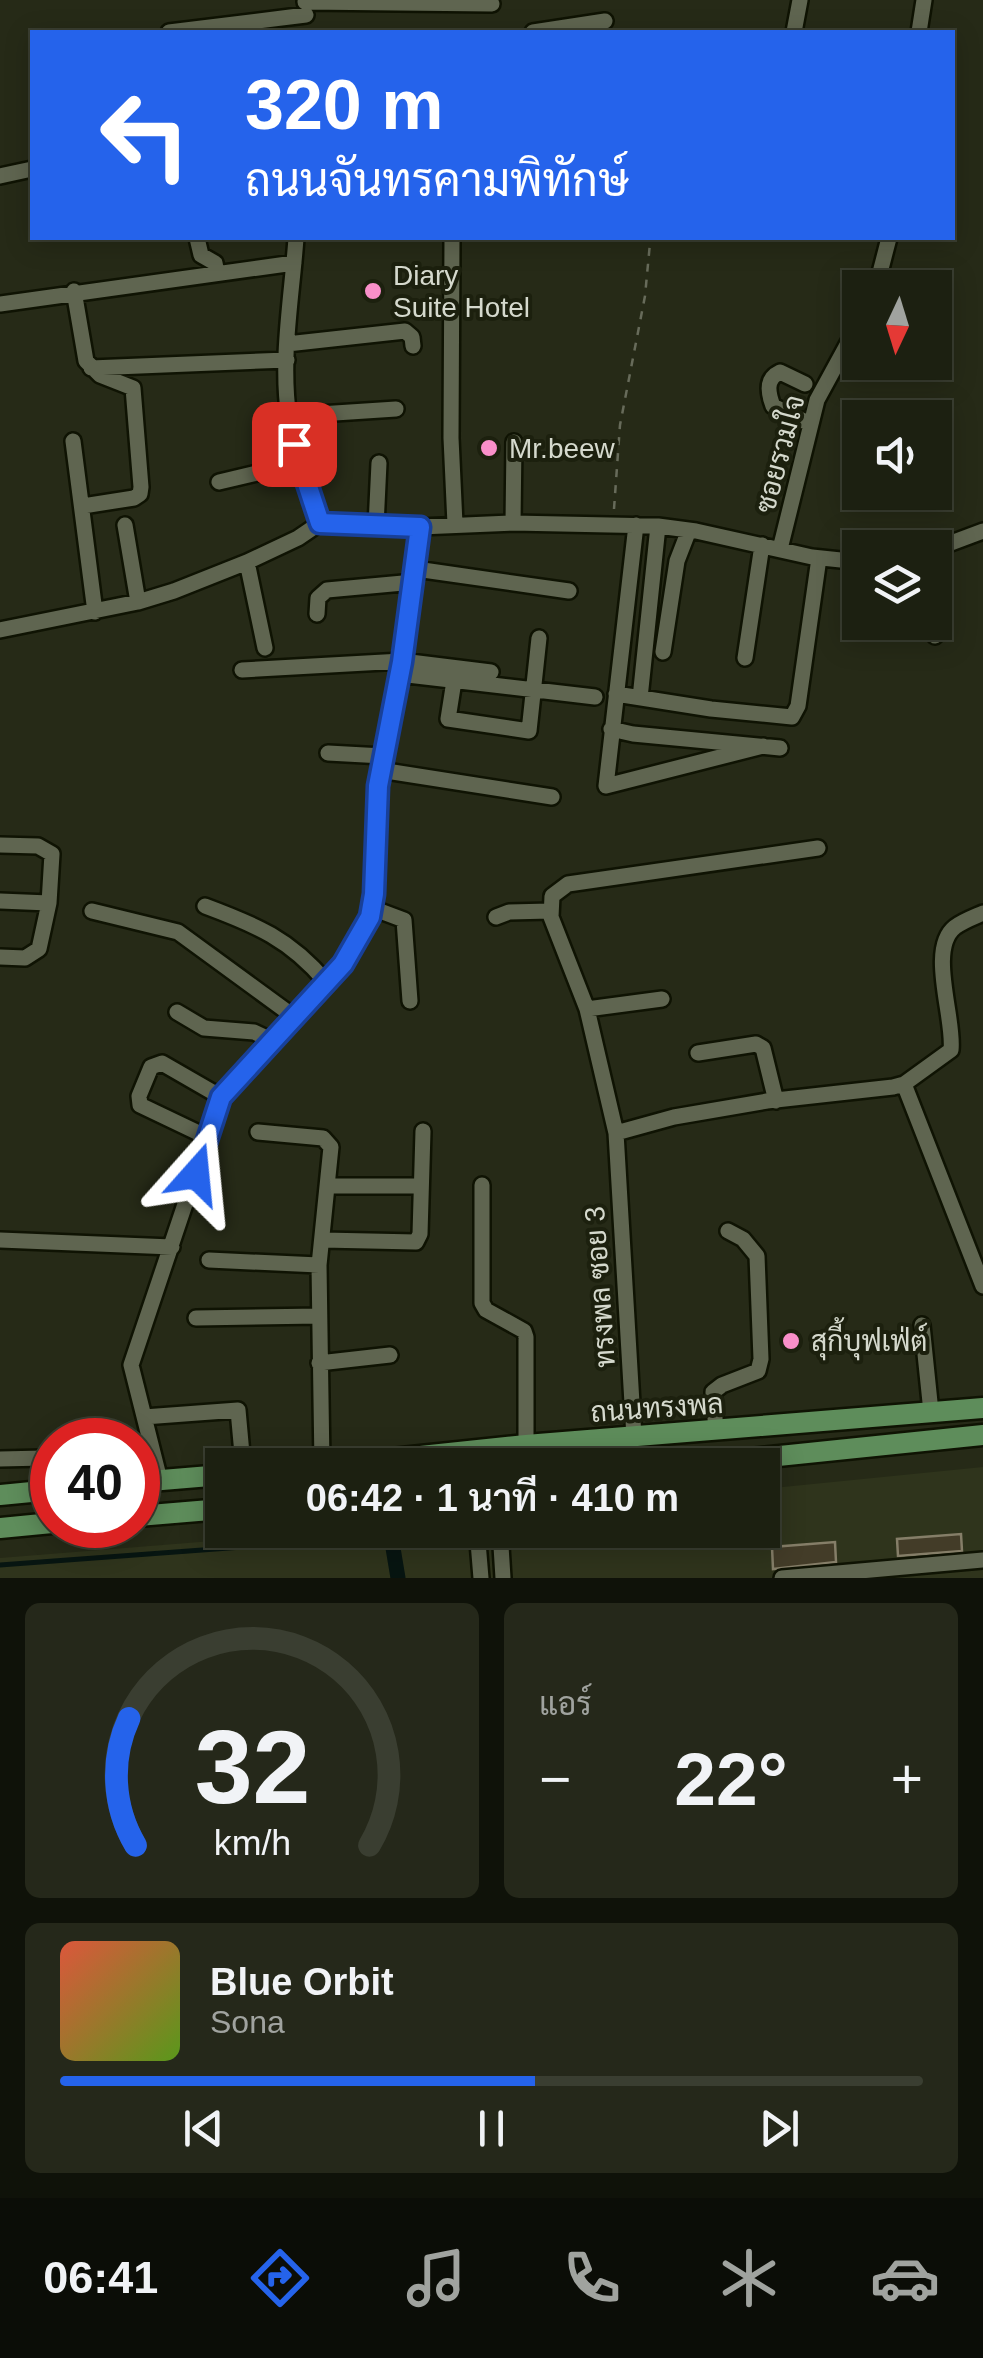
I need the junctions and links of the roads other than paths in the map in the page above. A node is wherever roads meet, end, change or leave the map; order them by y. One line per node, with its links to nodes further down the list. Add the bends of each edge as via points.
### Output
1 (800, 0): 8 (street)
2 (924, 0): 9 (street)
3 (492, 4): 4 (street)
4 (306, 12): 6 (street)
5 (605, 21): 7 (street)
6 (183, 30)
7 (546, 30)
8 (794, 30)
9 (919, 30)
10 (30, 169): 11 (street)
11 (0, 176)
12 (197, 240): 18 (street)
13 (296, 240): 16 (street)
14 (452, 240): 37 (street)
15 (888, 240): 17 (street)
16 (294, 263): 18 (street); 22 (street)
17 (881, 270)
18 (217, 273): 19 (street)
19 (74, 291): 20 (street); 24 (street)
20 (0, 304)
21 (413, 346): 22 (street, via 405,331)
22 (287, 352): 24 (street); 27 (street)
23 (842, 354): 28 (street, ซอยรวมใจ)
24 (91, 368): 34 (street, via 133,388 141,487 134,498)
25 (806, 384): 28 (street, via 780,372 769,396 773,406)
26 (396, 409): 27 (street)
27 (289, 416): 32 (street)
28 (810, 424): 47 (street, ซอยรวมใจ)
29 (73, 440): 34 (street)
30 (514, 442): 36 (street)
31 (379, 463): 40 (street)
32 (300, 464): 33 (street); 35 (street)
33 (219, 482)
34 (82, 506): 54 (street)
35 (320, 523): 40 (street); 50 (street)
36 (513, 523): 37 (street); 39 (street)
37 (455, 524): 42 (street)
38 (125, 525): 53 (street)
39 (636, 525): 41 (street); 66 (street)
40 (376, 526): 42 (street)
41 (658, 526): 43 (street); 68 (street)
42 (420, 527): 51 (street)
43 (689, 530): 46 (street); 59 (street, via 677,561)
44 (983, 531): 45 (street)
45 (952, 543)
46 (762, 545): 47 (street); 60 (street)
47 (780, 549): 48 (street)
48 (819, 558): 49 (street); 68 (street, via 792,717)
49 (842, 560)
50 (247, 562): 53 (street); 58 (street)
51 (415, 575): 52 (street); 55 (street, via 327,590 318,598); 61 (street)
52 (569, 591)
53 (138, 602): 54 (street)
54 (96, 612): 56 (street)
55 (317, 614)
56 (0, 630)
57 (539, 638): 65 (street)
58 (265, 648)
59 (663, 652)
60 (745, 658)
61 (400, 668): 62 (street); 63 (street); 64 (street); 73 (street)
62 (242, 670)
63 (490, 672)
64 (454, 680): 65 (street); 65 (street, via 448,719 529,730)
65 (533, 690): 67 (street)
66 (616, 694): 68 (street); 69 (street)
67 (595, 697)
68 (640, 698)
69 (612, 729): 70 (street); 70 (street, via 606,786)
70 (763, 746): 71 (street)
71 (780, 748)
72 (328, 753): 73 (street)
73 (381, 763): 74 (street); 80 (street)
74 (552, 796)
75 (0, 845): 78 (street, via 38,846 52,854)
76 (818, 848): 82 (street, via 568,884 552,896)
77 (0, 902): 78 (street)
78 (49, 903): 85 (street, via 39,948 25,958)
79 (204, 906): 86 (street, via 271,933)
80 (372, 908): 86 (street, via 358,943); 88 (street, via 404,920)
81 (92, 911): 91 (street, via 178,932)
82 (550, 911): 84 (street); 89 (street, ทรงพล ซอย 3)
83 (983, 912): 94 (street, via 945,938 951,1050)
84 (496, 917)
85 (0, 957)
86 (326, 982): 91 (street)
87 (662, 999): 89 (street)
88 (410, 1001)
89 (586, 1009): 99 (street, ทรงพล ซอย 3)
90 (177, 1012): 92 (street, via 204,1028)
91 (292, 1016): 92 (street)
92 (271, 1040): 95 (street)
93 (698, 1053): 96 (street, via 763,1048)
94 (904, 1084): 96 (street); 110 (street)
95 (221, 1097): 100 (street); 100 (street, via 162,1063 151,1067 139,1096 140,1105)
96 (776, 1101): 99 (street)
97 (423, 1131): 103 (street)
98 (258, 1132): 102 (street, via 330,1143)
99 (616, 1133): 121 (street, ทรงพล ซอย 3)
100 (208, 1137): 107 (street)
101 (482, 1185): 122 (street, via 482,1303 526,1338)
102 (328, 1186): 103 (street); 106 (street)
103 (420, 1186): 106 (street, via 420,1234 413,1244)
104 (728, 1231): 119 (street, via 757,1256 760,1359 758,1370 713,1392)
105 (0, 1240): 107 (street)
106 (322, 1240): 109 (street)
107 (172, 1247): 118 (street, via 131,1365)
108 (209, 1260): 109 (street)
109 (319, 1265): 111 (street)
110 (983, 1286)
111 (319, 1316): 112 (street); 115 (street)
112 (196, 1318)
113 (922, 1325): 117 (street)
114 (390, 1355): 115 (street)
115 (318, 1364): 124 (street)
116 (983, 1408): 117 (main road, ถนนทรงพล)
117 (932, 1412): 119 (main road, ถนนทรงพล)
118 (144, 1416): 123 (street, via 236,1409)
119 (716, 1431): 121 (main road, ถนนทรงพล)
120 (983, 1435): 126 (main road)
121 (634, 1438): 122 (main road, ถนนทรงพล)
122 (526, 1445): 125 (main road, ถนนทรงพล)
123 (242, 1448)
124 (321, 1448)
125 (518, 1448)
126 (780, 1456)
127 (30, 1458): 128 (street)
128 (0, 1459)
129 (205, 1476): 130 (main road)
130 (160, 1480)
131 (30, 1492): 132 (main road)
132 (0, 1494)
133 (205, 1511): 134 (main road)
134 (160, 1515)
135 (30, 1525): 136 (main road)
136 (0, 1528)
137 (479, 1548): 140 (street)
138 (501, 1548): 141 (street)
139 (983, 1560): 142 (street)
140 (481, 1578)
141 (503, 1578)
142 (782, 1578)

